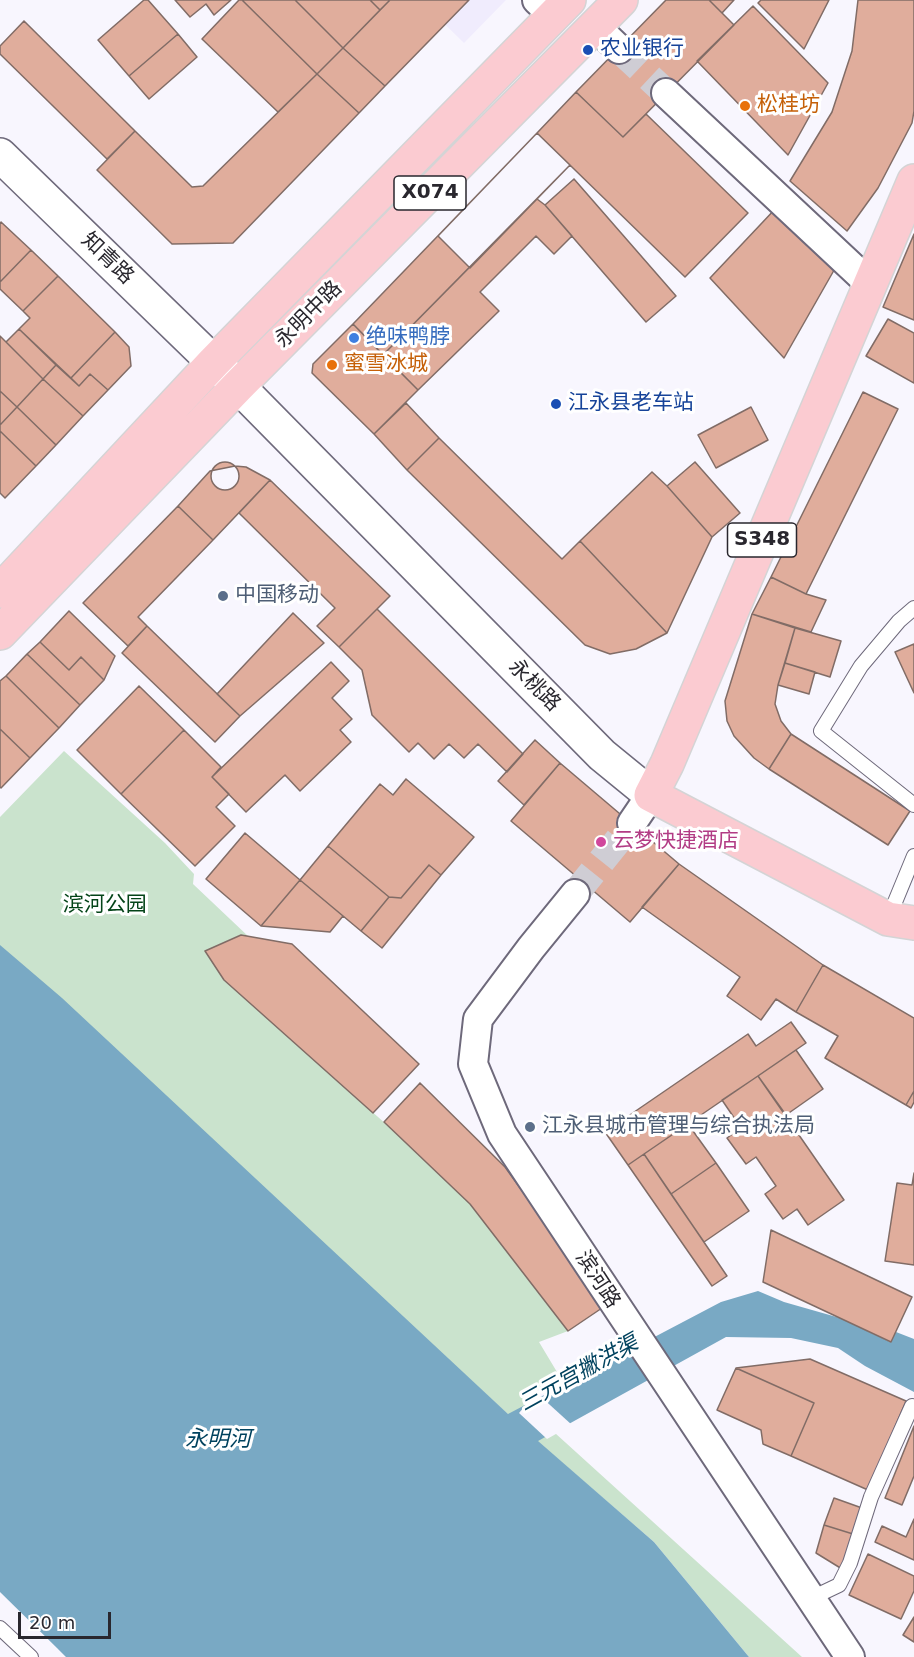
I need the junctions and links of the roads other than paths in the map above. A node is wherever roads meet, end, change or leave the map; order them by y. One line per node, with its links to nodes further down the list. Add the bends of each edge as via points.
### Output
1 (621, 0): 3 (main road, 永明中路 / X074)
2 (553, 5): 9 (main road, 永明中路 / X074)
3 (595, 26): 4 (street); 10 (main road, 永明中路 / X074)
4 (619, 49)
5 (666, 93): 8 (street)
6 (0, 155): 9 (main road, 知青路)
7 (914, 181): 8 (main road, S348)
8 (869, 283): 14 (main road, S348)
9 (214, 362): 10 (main road, 永桃路); 11 (main road, 永明中路 / X074)
10 (238, 386): 13 (main road, 永明中路 / X074); 14 (main road, 永桃路, via 602,755)
11 (0, 591)
12 (914, 609): 15 (lane, via 861,666 821,730)
13 (0, 633)
14 (651, 795): 16 (street); 19 (main road, 永桃路)
15 (914, 805)
16 (632, 823)
17 (914, 856): 19 (lane)
18 (575, 894): 21 (street, 滨河路, via 478,1019 473,1064 502,1134)
19 (901, 921)
20 (913, 1404): 21 (lane, via 871,1497 839,1585 818,1595)
21 (806, 1592): 24 (street, 滨河路)
22 (0, 1628): 23 (lane)
23 (31, 1657)
24 (850, 1657)

